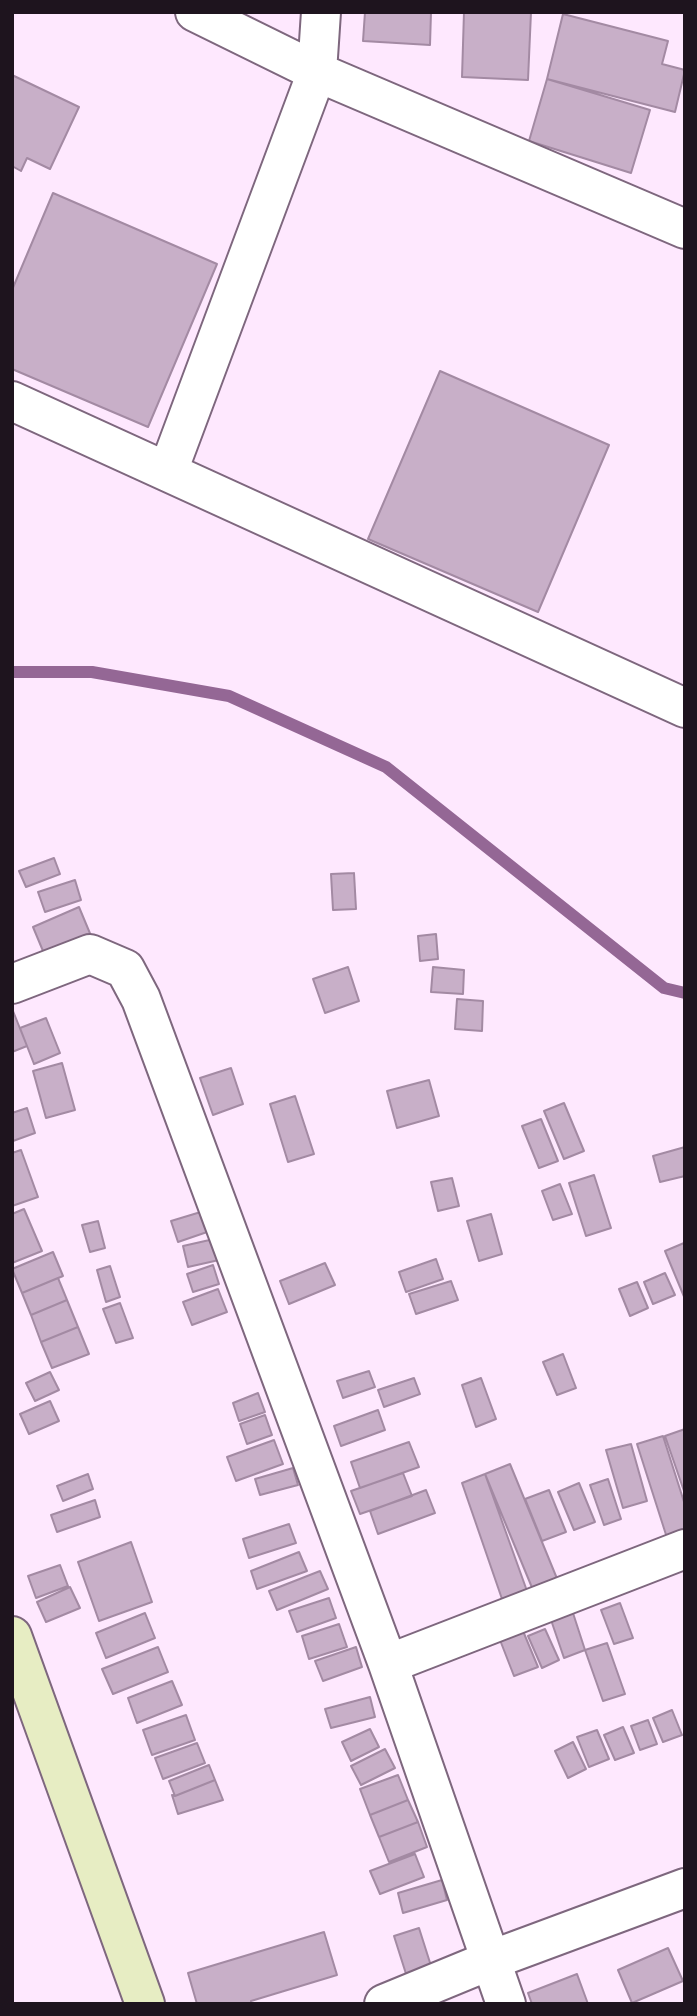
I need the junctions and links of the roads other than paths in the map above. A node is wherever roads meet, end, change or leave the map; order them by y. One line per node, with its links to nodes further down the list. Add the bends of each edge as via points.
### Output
1 (195, 12): 3 (street)
2 (321, 12): 3 (street)
3 (317, 72): 4 (street); 6 (street)
4 (685, 229)
5 (12, 401): 6 (street)
6 (168, 471): 7 (street)
7 (685, 708)
8 (12, 984): 11 (street, via 90,954 125,969 141,999)
9 (685, 1549): 11 (street)
10 (12, 1636): 14 (street)
11 (388, 1664): 13 (street)
12 (685, 1888): 13 (street)
13 (491, 1961): 15 (street); 16 (street)
14 (145, 2004)
15 (384, 2004)
16 (506, 2004)

